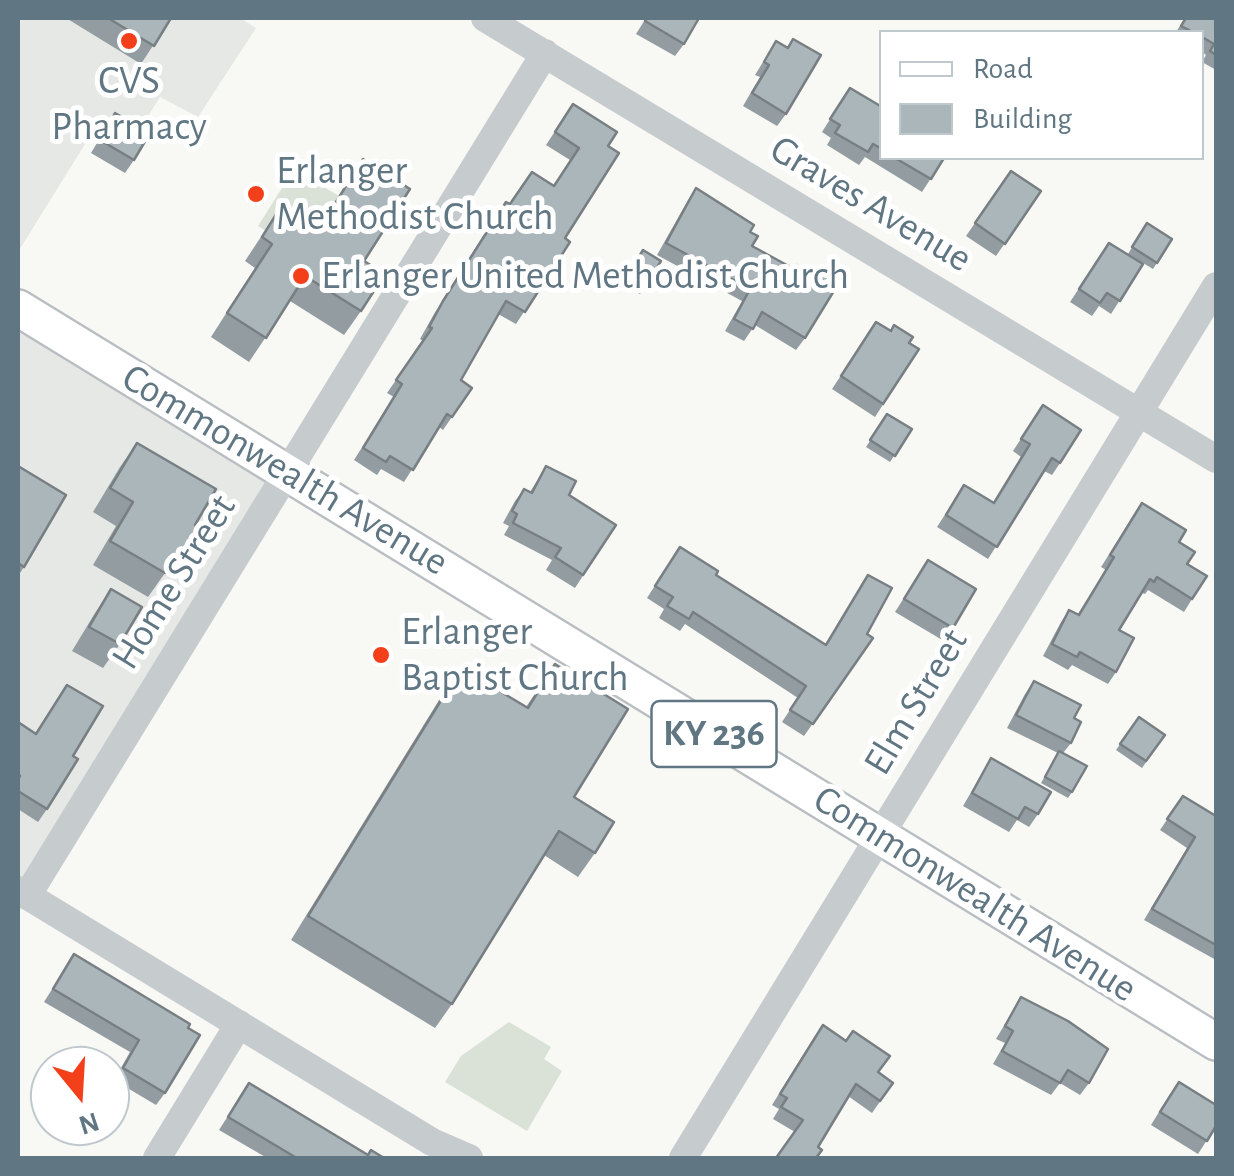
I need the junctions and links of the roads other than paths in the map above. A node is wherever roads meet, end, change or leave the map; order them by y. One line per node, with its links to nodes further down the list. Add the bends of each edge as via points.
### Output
1 (485, 18): 2 (street, Graves Avenue)
2 (545, 54): 5 (street, Graves Avenue); 7 (street, Home Street)
3 (1216, 286): 5 (street, Elm Street)
4 (18, 308): 7 (main road, Commonwealth Avenue / KY 236)
5 (1139, 412): 6 (street, Graves Avenue); 8 (street, Elm Street)
6 (1216, 460)
7 (289, 472): 8 (main road, Commonwealth Avenue / KY 236); 9 (street, Home Street)
8 (882, 837): 11 (main road, Commonwealth Avenue / KY 236); 14 (street, Elm Street)
9 (22, 893): 10 (street)
10 (239, 1024): 12 (street); 13 (street)
11 (1216, 1042)
12 (157, 1158)
13 (468, 1158)
14 (683, 1158)

